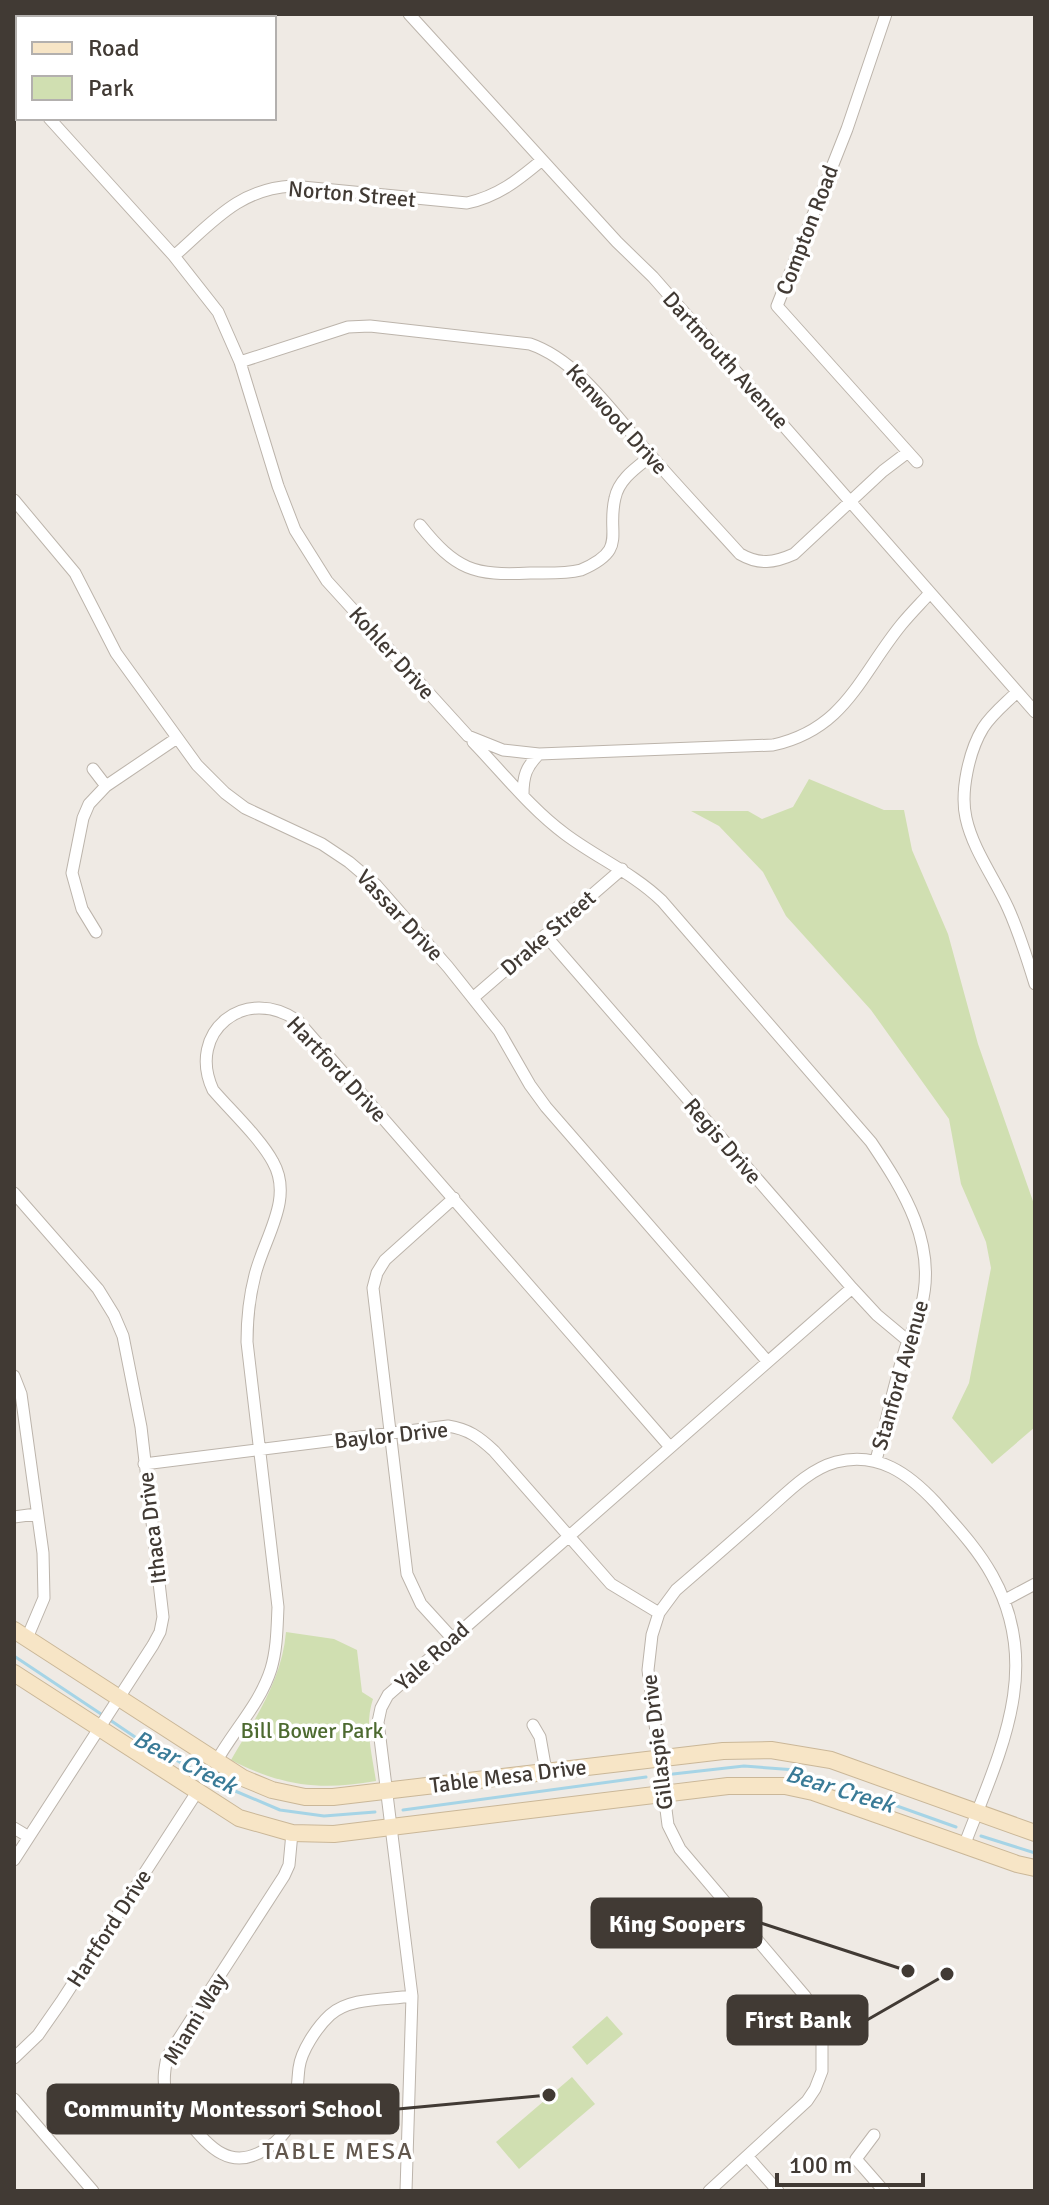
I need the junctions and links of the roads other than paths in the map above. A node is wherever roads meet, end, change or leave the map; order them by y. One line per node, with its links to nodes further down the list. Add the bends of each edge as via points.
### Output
1 (409, 14): 4 (street, Dartmouth Avenue)
2 (886, 14): 9 (street, Compton Road, via 777,306 913,457 898,458)
3 (51, 120): 5 (street, Kohler Drive)
4 (542, 160): 5 (street, Norton Street, via 508,188 461,204 272,187 237,202); 9 (street, Dartmouth Avenue)
5 (174, 256): 6 (street, Kohler Drive, via 218,312)
6 (240, 362): 7 (street, Kenwood Drive, via 348,327 530,344 564,361); 14 (street, Kohler Drive, via 278,486 307,553)
7 (651, 456): 9 (street, Kenwood Drive, via 752,561 780,561 794,554); 10 (street, via 621,483 615,496 608,553 581,570 477,571 452,559)
8 (14, 500): 15 (street, Vassar Drive, via 75,573 116,653)
9 (850, 500): 11 (street, Dartmouth Avenue)
10 (420, 525)
11 (930, 593): 12 (street, Dartmouth Avenue); 16 (street, Kohler Drive, via 899,627 848,702 816,730 795,740)
12 (1017, 692): 13 (street, Dartmouth Avenue); 23 (street, via 982,729 974,747 965,814)
13 (1035, 712)
14 (468, 736): 16 (street, Kohler Drive, via 503,750); 19 (street, Stanford Avenue)
15 (177, 738): 18 (street); 24 (street, Vassar Drive, via 197,765 245,808 322,844 376,885)
16 (539, 754): 19 (street, via 523,777)
17 (93, 769): 18 (street)
18 (106, 786): 21 (street, via 83,818 72,873 82,909)
19 (523, 795): 20 (street, Stanford Avenue, via 566,835)
20 (622, 869): 22 (street, Drake Street); 28 (street, Stanford Avenue, via 662,901 871,1142 893,1175 921,1235 926,1263 921,1307)
21 (96, 932)
22 (545, 935): 24 (street, Drake Street); 27 (street, Regis Drive)
23 (1035, 984)
24 (474, 997): 29 (street, Vassar Drive, via 546,1107)
25 (14, 1193): 35 (street, Ithaca Drive, via 98,1289 114,1315 133,1379)
26 (454, 1198): 31 (street, via 377,1273 373,1299); 32 (street, Hartford Drive); 33 (street, Hartford Drive, via 285,1012 270,1007 238,1011 213,1033 206,1055 208,1079 272,1160 281,1188 248,1304 248,1361)
27 (852, 1288): 28 (street, Regis Drive); 29 (street, Yale Road)
28 (907, 1340): 34 (street, Stanford Avenue)
29 (767, 1361): 32 (street, Yale Road)
30 (14, 1376): 36 (street, via 21,1394)
31 (389, 1435): 33 (street, Baylor Drive); 38 (street, Baylor Drive, via 448,1426 477,1435); 43 (street, via 407,1574 421,1604)
32 (670, 1447): 38 (street, Yale Road)
33 (260, 1450): 35 (street, Baylor Drive); 49 (street, Hartford Drive, via 277,1593 277,1643 259,1697)
34 (876, 1460): 40 (street, Stanford Avenue, via 920,1486 971,1543); 41 (street, Gillaspie Drive, via 836,1462 808,1476 676,1590)
35 (144, 1464): 45 (street, Ithaca Drive, via 163,1617 160,1632)
36 (36, 1514): 37 (street); 42 (street, via 44,1598)
37 (14, 1517)
38 (568, 1536): 41 (street, Baylor Drive, via 611,1584); 43 (street, Yale Road)
39 (1035, 1584): 40 (street)
40 (1005, 1600): 54 (street, Stanford Avenue, via 1017,1668 1016,1694)
41 (659, 1613): 48 (street, Gillaspie Drive, via 648,1658)
42 (21, 1634): 45 (street, Table Mesa Drive)
43 (452, 1638): 51 (street, Yale Road, via 388,1695 381,1708 378,1722)
44 (14, 1673): 46 (street, Table Mesa Drive)
45 (116, 1704): 46 (street, Ithaca Drive); 49 (street, Table Mesa Drive)
46 (102, 1724): 52 (street, Table Mesa Drive); 59 (street, Ithaca Drive)
47 (533, 1725): 50 (street)
48 (658, 1758): 50 (street, Table Mesa Drive); 53 (street, Gillaspie Drive); 54 (street, Table Mesa Drive, via 747,1749 806,1754)
49 (216, 1762): 51 (street, Table Mesa Drive, via 272,1790 305,1797)
50 (546, 1771): 51 (street, Table Mesa Drive)
51 (388, 1791): 56 (street, Yale Road)
52 (197, 1792): 57 (street, Table Mesa Drive, via 239,1818); 64 (street, Hartford Drive, via 61,2002)
53 (663, 1795): 56 (street, Table Mesa Drive); 60 (street, Table Mesa Drive, via 728,1786 785,1786); 67 (street, Gillaspie Drive, via 668,1825 680,1849 805,1996 822,2035 822,2071 815,2089)
54 (976, 1813): 58 (street, Table Mesa Drive); 60 (street, Stanford Avenue)
55 (14, 1828): 59 (street)
56 (392, 1829): 57 (street, Table Mesa Drive); 63 (street, Yale Road)
57 (292, 1833): 63 (street, Miami Way, via 284,1876 167,2057 165,2088 177,2108 223,2155 249,2157 265,2150 293,2120 299,2065 326,2018 352,2004)
58 (1035, 1833)
59 (29, 1837): 61 (street, Ithaca Drive)
60 (964, 1846): 62 (street, Table Mesa Drive)
61 (14, 1860)
62 (1035, 1868)
63 (412, 1996): 69 (street, Yale Road)
64 (14, 2058)
65 (14, 2099): 68 (street)
66 (874, 2135): 72 (street, via 856,2159)
67 (747, 2156): 70 (street, Gillaspie Drive); 71 (street)
68 (93, 2191)
69 (406, 2191)
70 (709, 2191)
71 (778, 2191)
72 (884, 2191)

